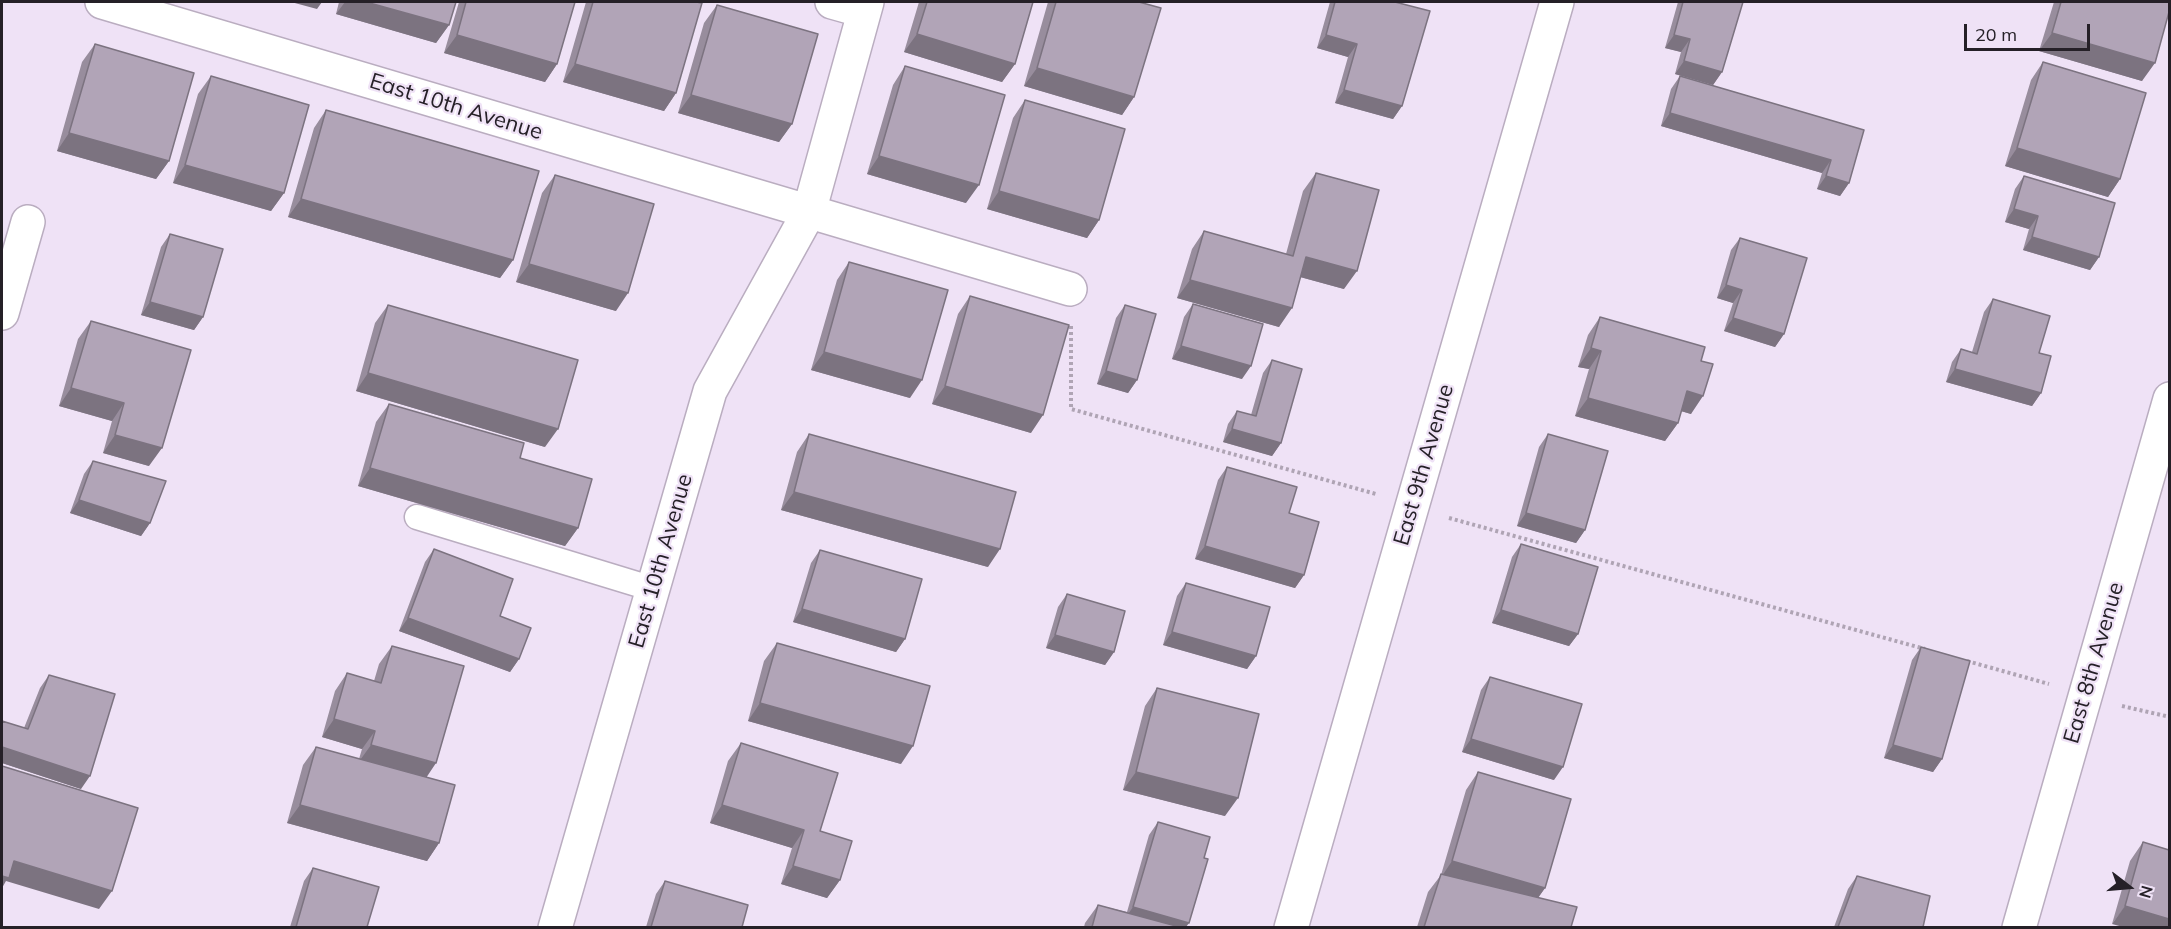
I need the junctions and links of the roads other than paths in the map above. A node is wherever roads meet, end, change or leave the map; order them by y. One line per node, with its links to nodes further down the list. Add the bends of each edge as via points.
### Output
1 (102, 2): 5 (street, East 10th Avenue)
2 (832, 2): 4 (street, East 10th Avenue)
3 (1557, 2): 13 (street, East 9th Avenue)
4 (866, 6): 5 (street, East 10th Avenue)
5 (809, 212): 7 (street, East 10th Avenue); 11 (street, East 10th Avenue, via 710,391)
6 (28, 222): 8 (street)
7 (1070, 289)
8 (2, 313)
9 (2169, 399): 14 (street, East 8th Avenue)
10 (417, 517): 11 (lane)
11 (653, 589): 12 (street, East 10th Avenue)
12 (555, 927)
13 (1291, 927)
14 (2019, 927)

